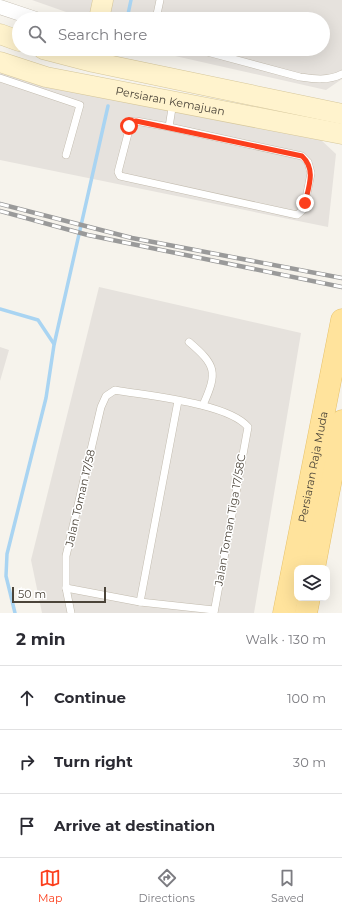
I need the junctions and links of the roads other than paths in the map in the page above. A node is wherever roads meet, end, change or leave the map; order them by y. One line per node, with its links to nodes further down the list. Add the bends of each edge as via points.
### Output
1 (103, 0): 5 (main road)
2 (160, 0): 6 (lane)
3 (0, 7): 4 (street)
4 (15, 12)
5 (100, 12)
6 (157, 12)
7 (0, 34): 8 (main road)
8 (12, 38)
9 (94, 56): 15 (main road, Persiaran Kemajuan)
10 (222, 56): 12 (lane, via 300,77 334,78)
11 (0, 62): 14 (main road, Persiaran Kemajuan, via 46,76)
12 (342, 74)
13 (0, 78): 18 (lane, via 80,105)
14 (173, 101): 16 (lane); 17 (main road, Persiaran Kemajuan)
15 (342, 114)
16 (169, 127): 16 (lane, via 302,156 308,162 312,173 304,208 297,214 120,176 118,172 131,122)
17 (342, 134)
18 (66, 155)
19 (341, 327): 30 (main road, Persiaran Raja Muda)
20 (189, 342): 22 (lane, via 209,361 214,374)
21 (178, 401): 22 (lane); 25 (lane, Jalan Toman 17/58, via 116,390 106,396 101,407 66,556); 27 (lane)
22 (203, 405): 28 (lane, Jalan Toman Tiga 17/58C, via 235,416 248,427)
23 (342, 421): 24 (main road, Persiaran Raja Muda)
24 (315, 565)
25 (66, 588): 27 (lane); 29 (lane, Jalan Toman 17/58)
26 (308, 601): 31 (main road)
27 (140, 602): 28 (lane)
28 (214, 612)
29 (71, 613)
30 (284, 613)
31 (306, 613)

